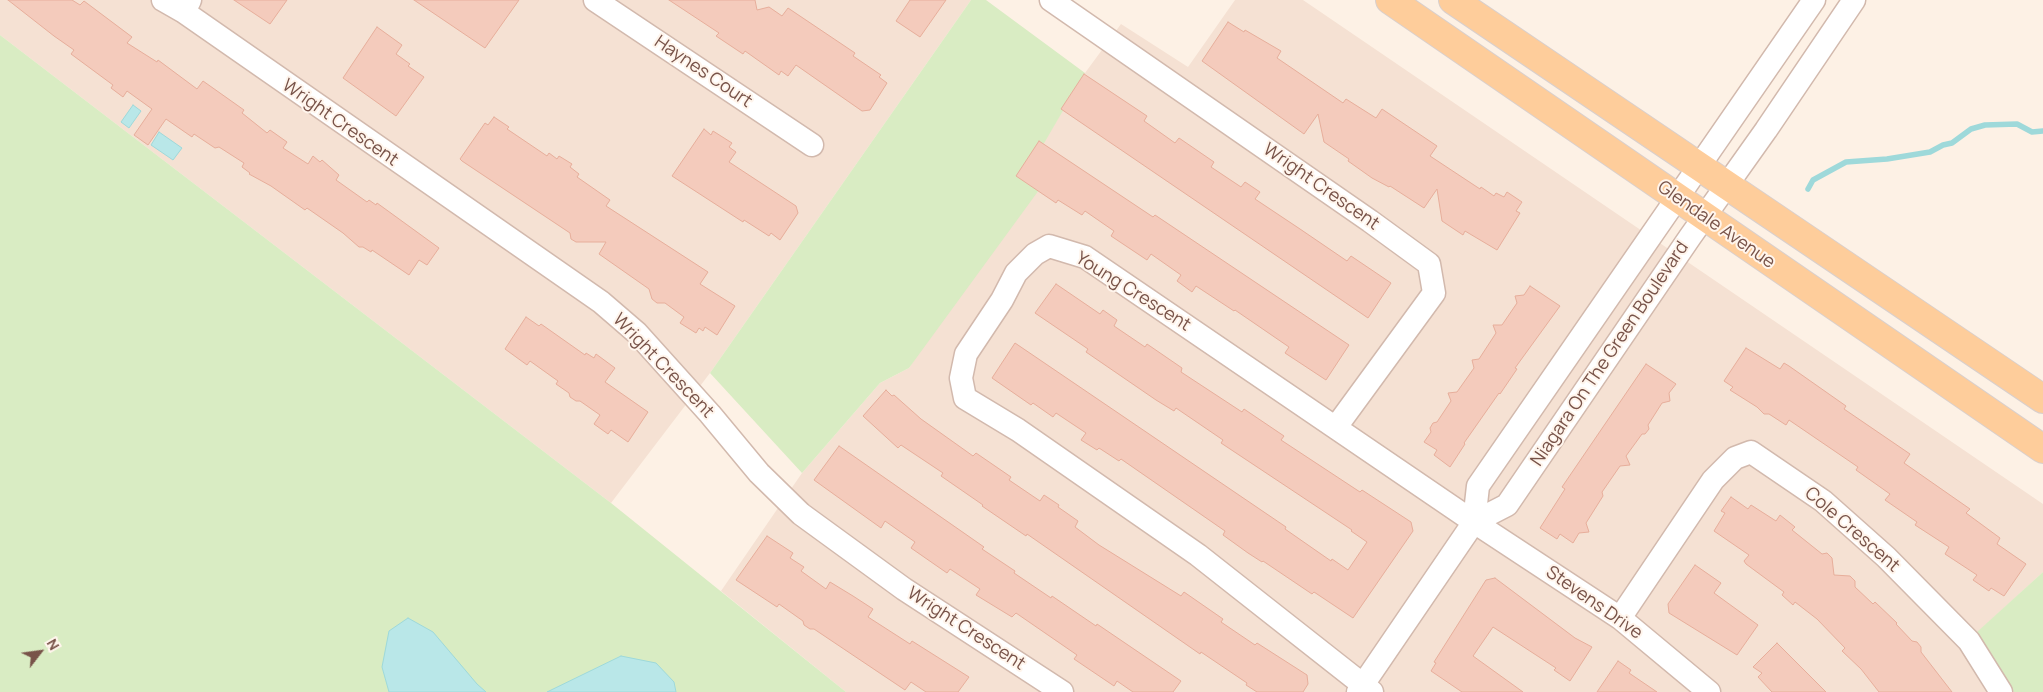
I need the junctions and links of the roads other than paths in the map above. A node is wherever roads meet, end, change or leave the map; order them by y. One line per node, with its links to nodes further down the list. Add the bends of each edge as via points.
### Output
1 (163, 0): 8 (street, Wright Crescent)
2 (594, 0): 9 (street, Haynes Court)
3 (1051, 0): 15 (street, Wright Crescent, via 1429,264 1434,293)
4 (1390, 0): 12 (main road, Glendale Avenue)
5 (1453, 0): 10 (main road)
6 (1814, 0): 10 (street, Niagara On The Green Boulevard)
7 (1854, 0): 11 (street, Niagara On The Green Boulevard)
8 (187, 6): 20 (street, Wright Crescent, via 601,302 637,333 759,473 801,514 904,589)
9 (812, 145)
10 (1699, 166): 11 (main road); 12 (street, Niagara On The Green Boulevard)
11 (1727, 185): 13 (street, Niagara On The Green Boulevard); 14 (main road)
12 (1677, 198): 13 (main road, Glendale Avenue); 17 (street, Niagara On The Green Boulevard, via 1478,486)
13 (1704, 217): 16 (main road, Glendale Avenue); 17 (street, Niagara On The Green Boulevard, via 1507,505)
14 (2043, 399)
15 (1336, 427): 17 (street, Young Crescent); 19 (street, Young Crescent, via 1086,257 1049,246 1035,254 1016,273 966,354 961,378 965,398 1018,430 1198,556)
16 (2043, 449)
17 (1474, 522): 18 (street, Stevens Drive); 19 (street, Niagara On The Green Boulevard)
18 (1620, 618): 21 (street, Stevens Drive); 22 (street, Cole Crescent, via 1713,480 1735,458 1751,452 1823,501 1886,557 1969,641)
19 (1364, 690)
20 (1062, 692)
21 (1709, 692)
22 (2001, 692)

